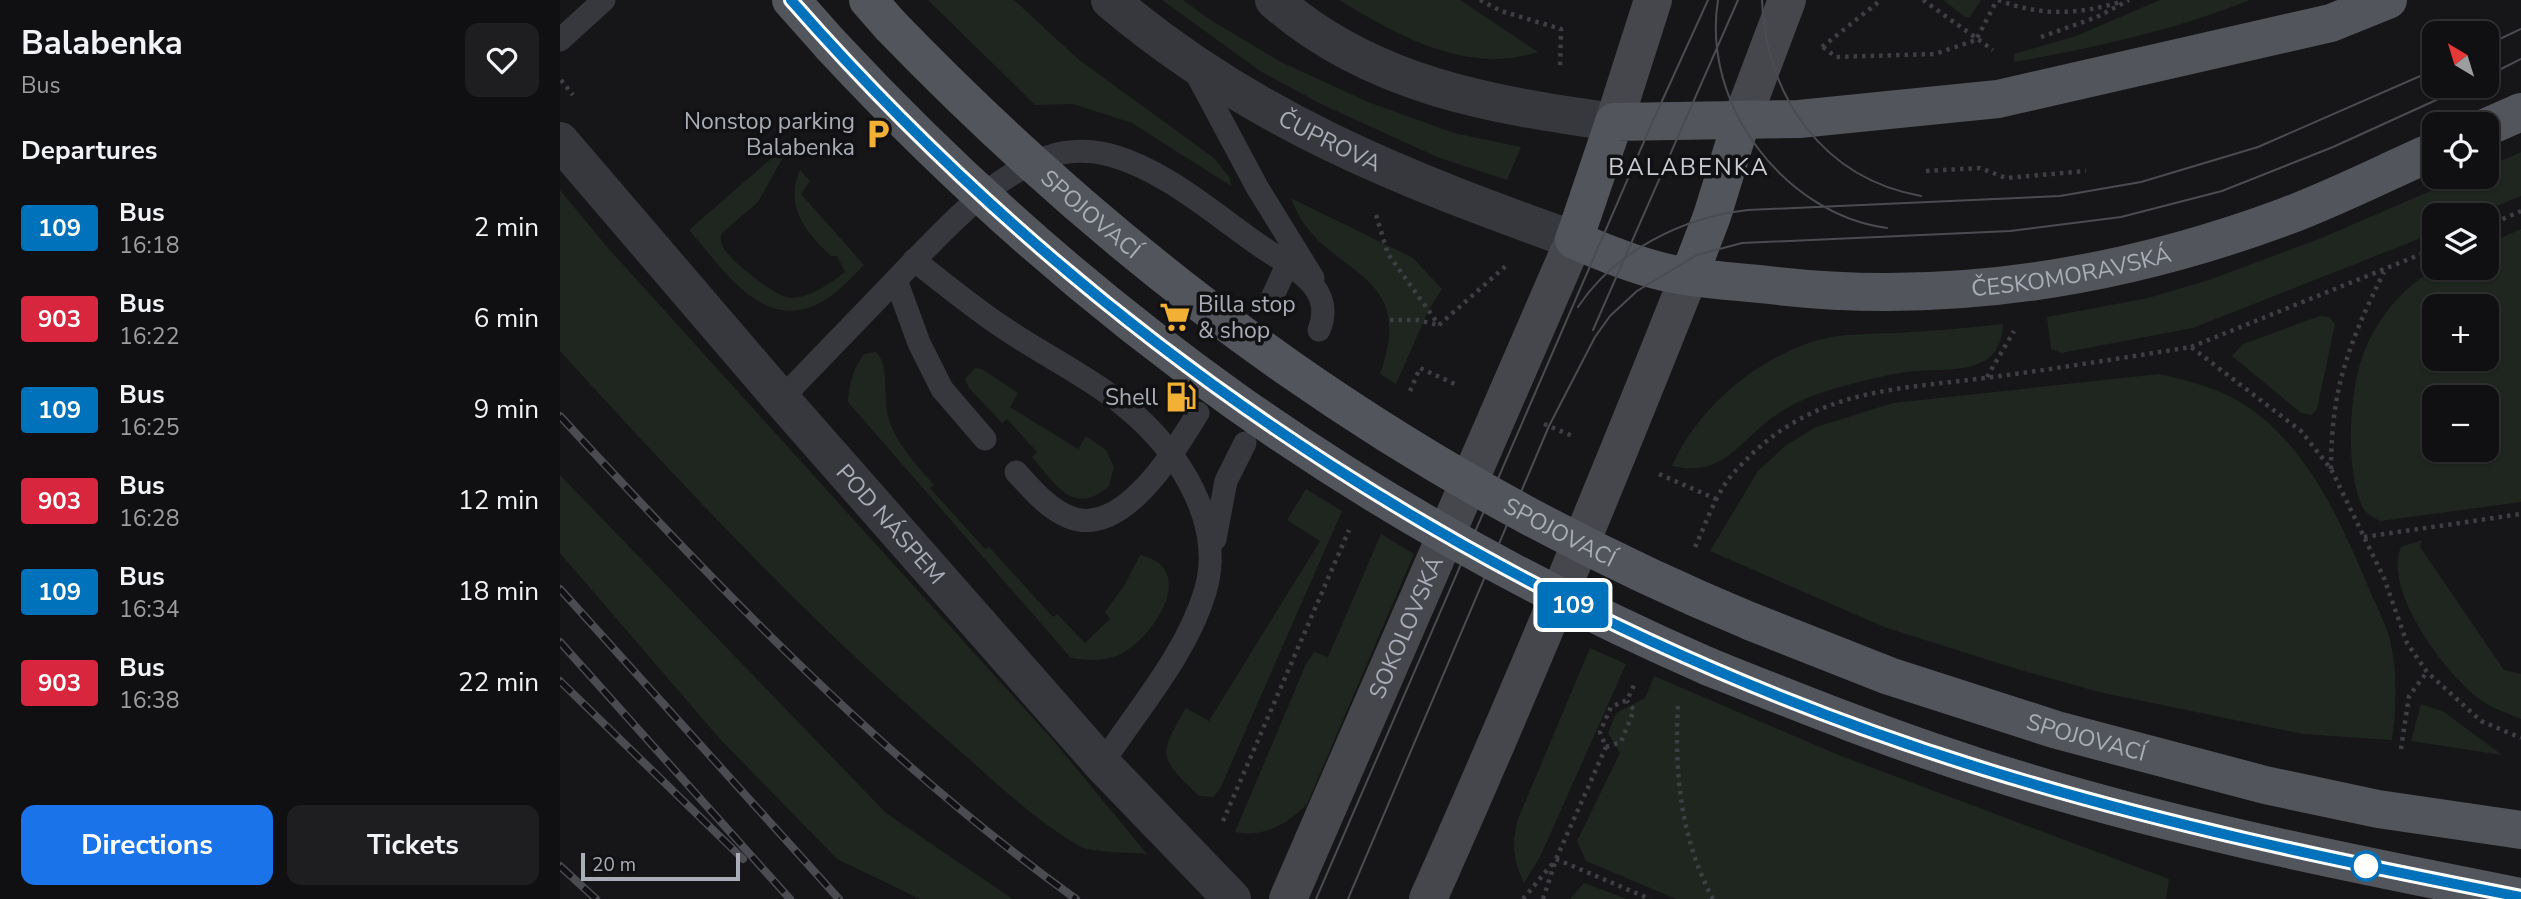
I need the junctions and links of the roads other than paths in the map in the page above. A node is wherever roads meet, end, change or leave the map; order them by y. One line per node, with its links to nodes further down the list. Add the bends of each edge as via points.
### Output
1 (604, 0): 9 (lane)
2 (791, 0): 35 (main road, bridge, via 929,146 1031,243 1143,335 1341,474 1567,603 1707,666 1990,771 2290,850)
3 (1110, 0): 10 (street, ČUPROVA)
4 (1274, 0): 13 (street, via 1343,47 1430,87 1474,100)
5 (1653, 0): 13 (main road)
6 (1787, 0): 14 (main road)
7 (2388, 0): 14 (main road, via 2330,23 2012,96)
8 (879, 12): 34 (main road, SPOJOVACÍ, bridge, via 980,116 1147,263 1260,350 1509,508 1752,622 1889,676 2057,730 2378,810)
9 (560, 40)
10 (1192, 64): 17 (lane); 18 (street, ČUPROVA, via 1243,97 1358,156)
11 (2521, 111): 12 (main road)
12 (2499, 121)
13 (1614, 122): 14 (main road); 18 (main road)
14 (1741, 122): 21 (main road)
15 (560, 141): 26 (street, POD NÁSPEM)
16 (2422, 156): 21 (main road, ČESKOMORAVSKÁ, via 2286,216 2218,240 2027,284 1886,293)
17 (1271, 209): 20 (lane, via 1285,237); 23 (lane)
18 (1574, 240): 21 (main road, ČESKOMORAVSKÁ, via 1664,272); 37 (main road, SOKOLOVSKÁ)
19 (914, 260): 20 (lane, via 991,190 1047,157 1075,151 1140,165); 22 (lane); 30 (lane, via 998,324 1126,408)
20 (1287, 265): 23 (lane); 24 (lane)
21 (1689, 276): 38 (main road, via 1498,743)
22 (895, 280): 26 (lane); 28 (lane, via 942,389)
23 (1322, 296): 25 (lane, via 1324,317)
24 (1271, 300)
25 (1319, 330)
26 (781, 399): 33 (street, POD NÁSPEM)
27 (1198, 413): 30 (lane)
28 (985, 439)
29 (1245, 443): 32 (lane, via 1220,503)
30 (1171, 457): 31 (lane, via 1121,509 1088,520 1059,512); 32 (lane, via 1206,521)
31 (1016, 472)
32 (1211, 569): 33 (lane, via 1191,626)
33 (1102, 764): 36 (street, POD NÁSPEM)
34 (2521, 830)
35 (2521, 897)
36 (1232, 899)
37 (1288, 899)
38 (1428, 899)

